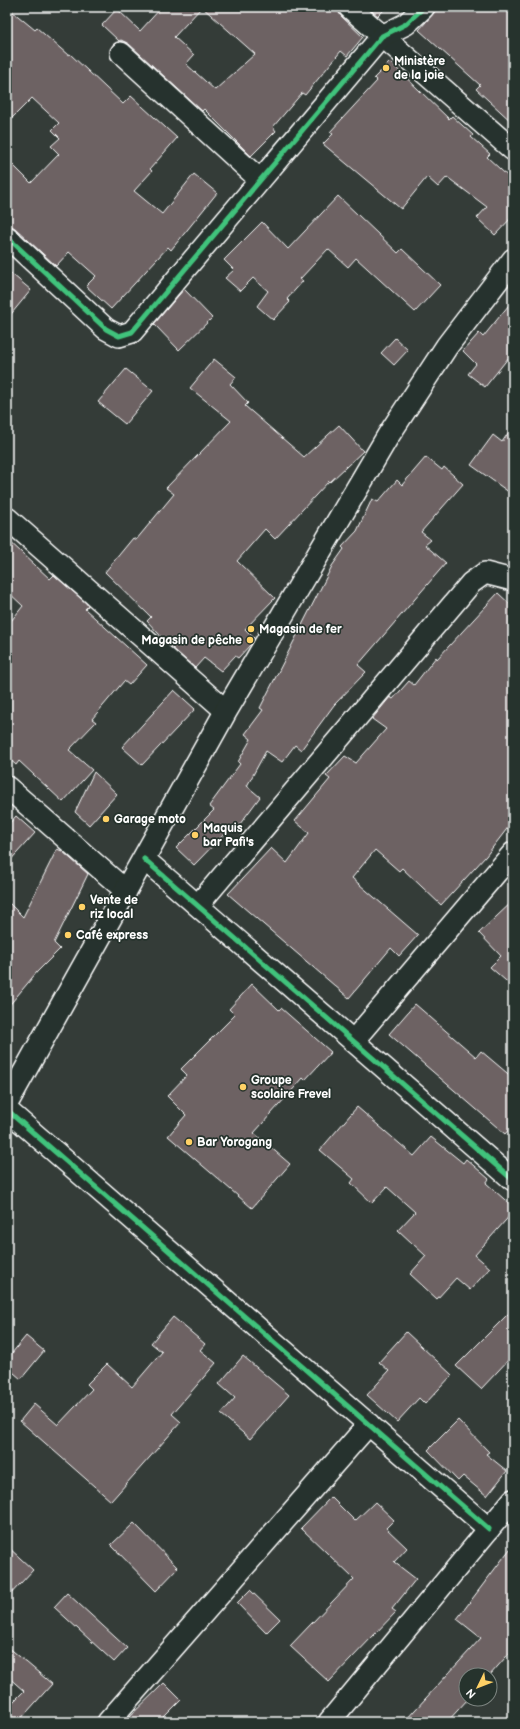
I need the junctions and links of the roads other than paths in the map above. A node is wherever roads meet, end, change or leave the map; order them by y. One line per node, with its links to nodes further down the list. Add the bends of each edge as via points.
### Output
1 (349, 7): 3 (street)
2 (424, 7): 3 (street, via 406,24)
3 (382, 36): 5 (street); 6 (street)
4 (121, 53): 6 (street)
5 (513, 150)
6 (260, 180): 7 (street, via 132,332 119,336 106,329)
7 (7, 237)
8 (513, 260): 11 (main road, via 447,346 413,396)
9 (7, 518): 11 (street)
10 (513, 580): 16 (street, via 485,573 471,583)
11 (226, 711): 14 (main road)
12 (7, 787): 15 (street)
13 (513, 853): 17 (street)
14 (144, 859): 15 (main road); 16 (street)
15 (126, 891): 18 (main road)
16 (198, 905): 17 (street)
17 (354, 1040): 20 (street)
18 (7, 1103)
19 (7, 1110): 21 (street)
20 (513, 1180)
21 (369, 1424): 23 (street); 24 (street)
22 (513, 1500): 23 (street)
23 (489, 1529): 25 (street)
24 (108, 1722)
25 (328, 1722)

